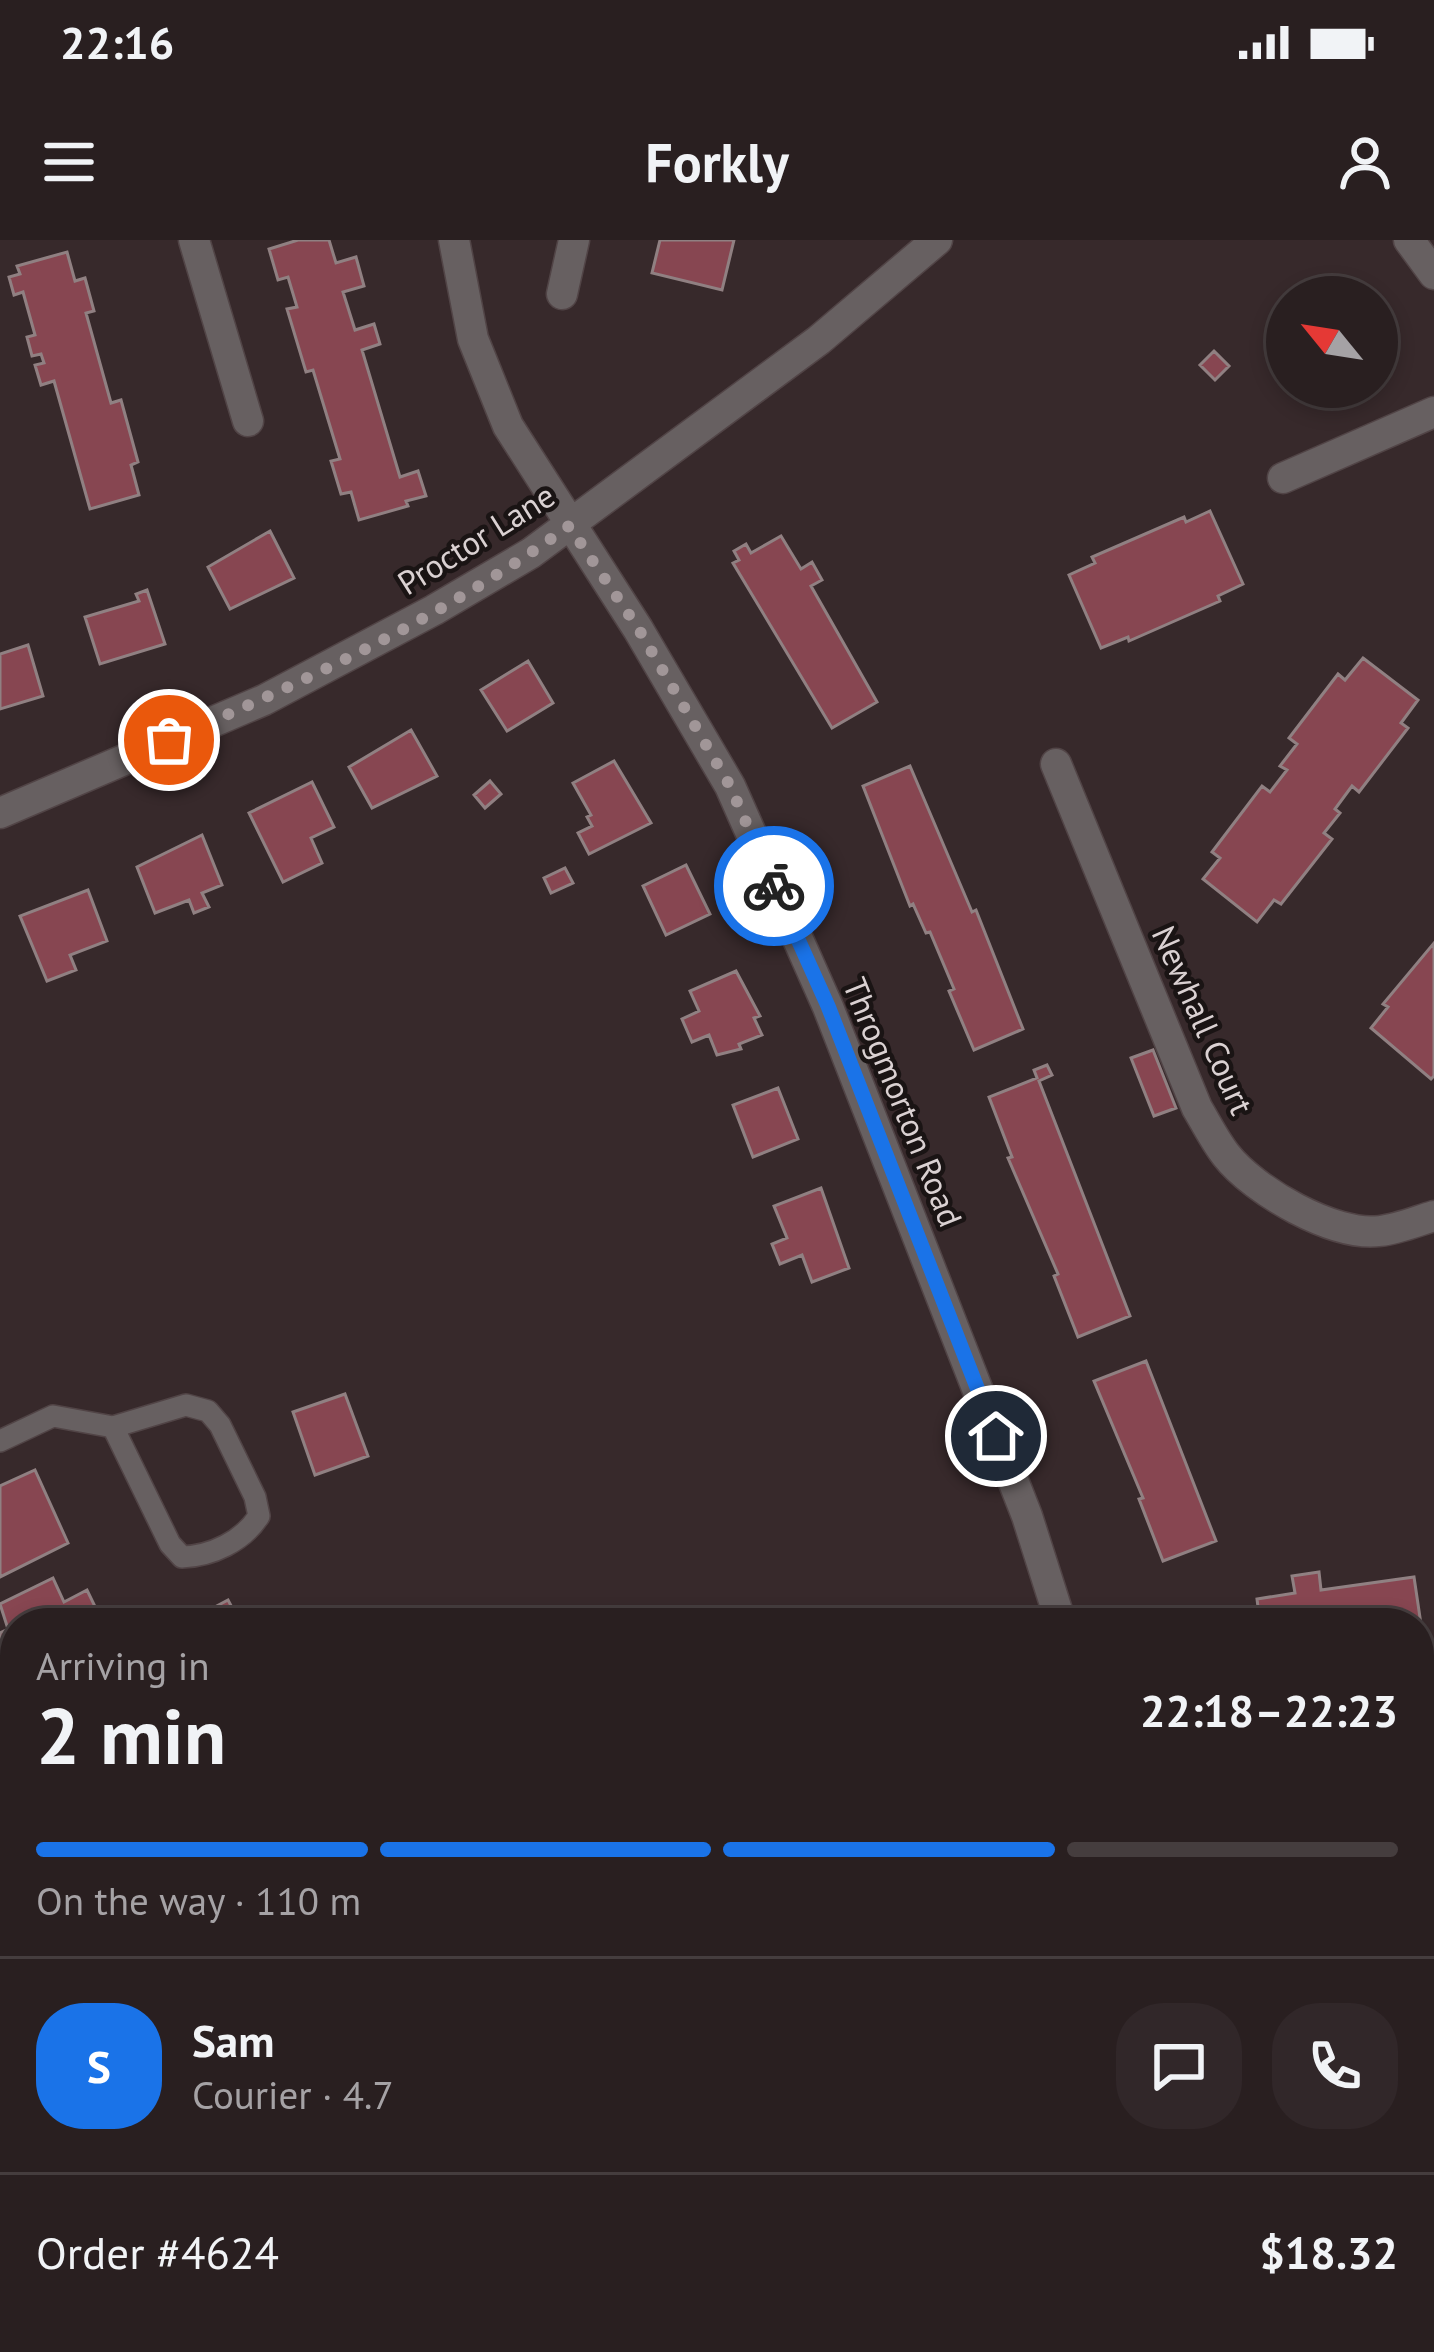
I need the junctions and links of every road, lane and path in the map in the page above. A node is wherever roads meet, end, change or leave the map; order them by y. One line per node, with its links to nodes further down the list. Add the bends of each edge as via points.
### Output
1 (194, 240): 9 (street)
2 (454, 240): 11 (street, Throgmorton Road, via 489,382)
3 (574, 240): 7 (street)
4 (937, 240): 11 (street, Proctor Lane, via 819,340)
5 (1409, 240): 6 (street)
6 (1434, 274)
7 (562, 294)
8 (1434, 412): 10 (street)
9 (248, 421)
10 (1283, 478)
11 (569, 526): 13 (street, Proctor Lane, via 434,610 264,700); 17 (street, Throgmorton Road, via 730,786 828,1006)
12 (1056, 764): 14 (street, Newhall Court, via 1197,1108 1227,1157 1254,1182 1337,1226 1378,1232)
13 (0, 813)
14 (1434, 1216)
15 (113, 1427): 15 (lane, via 186,1405 208,1411 255,1497 259,1516 248,1533 182,1557); 16 (lane, via 52,1416)
16 (0, 1441)
17 (1055, 1608)

